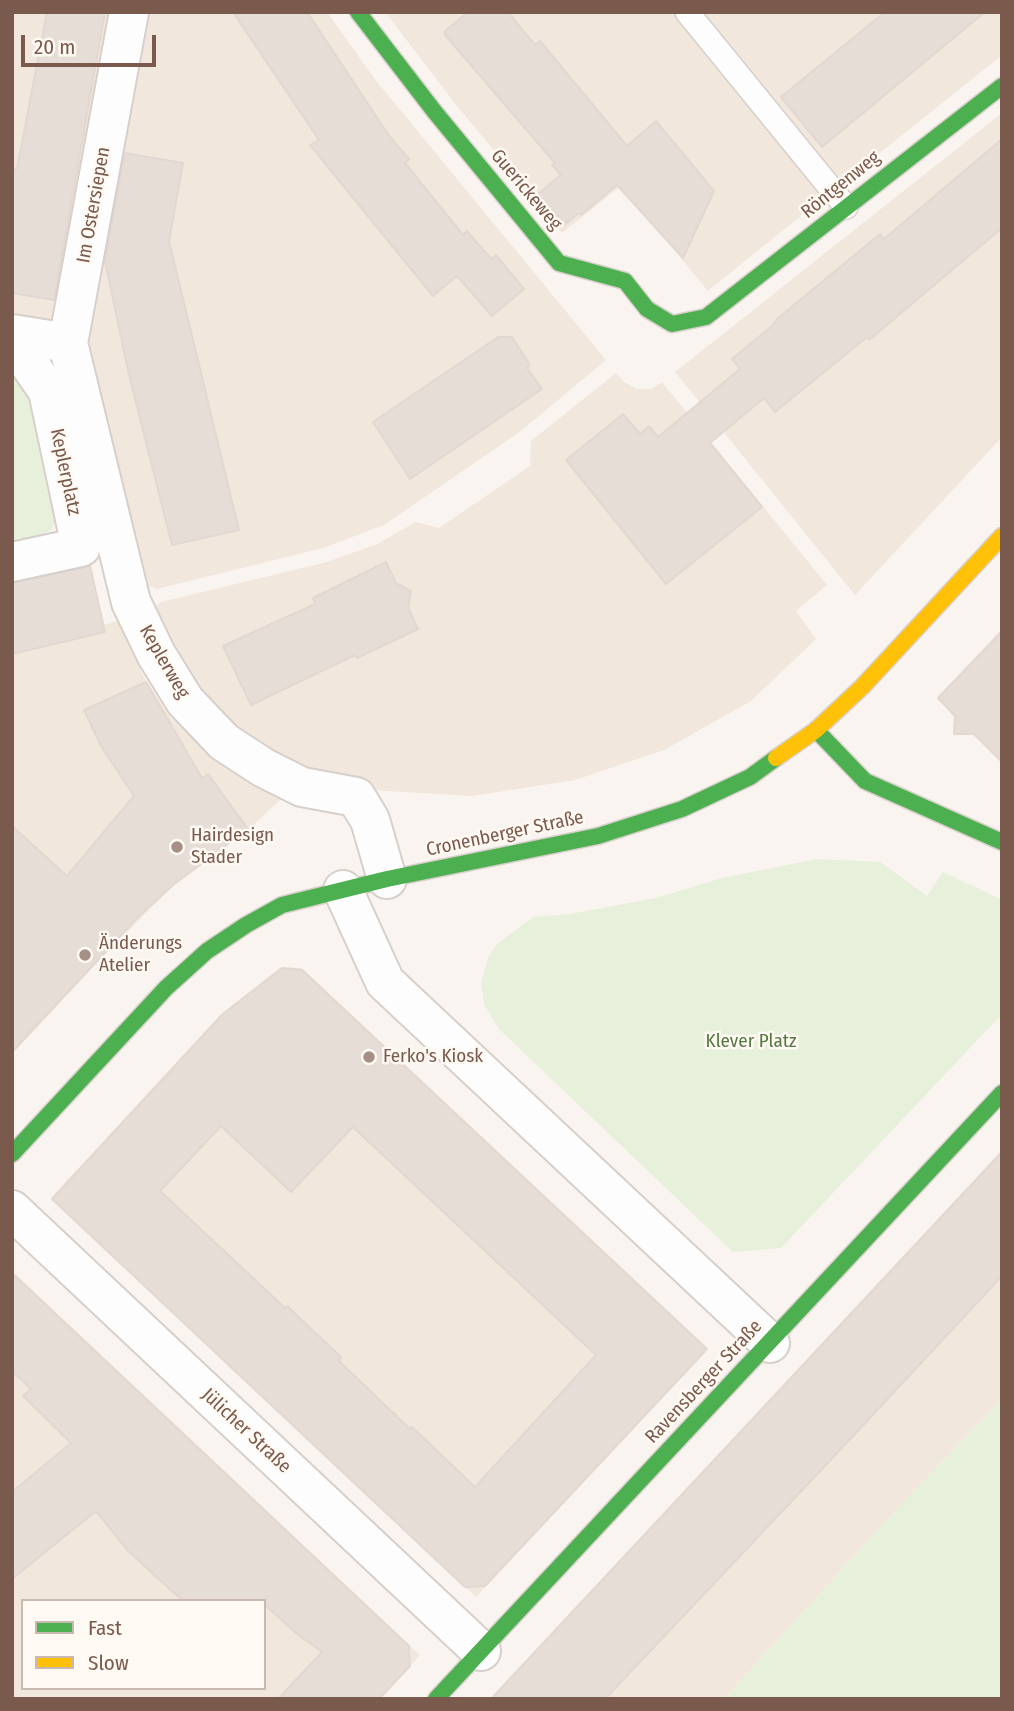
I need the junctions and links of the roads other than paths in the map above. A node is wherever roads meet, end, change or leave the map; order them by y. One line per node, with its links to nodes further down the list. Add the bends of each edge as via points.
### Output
1 (129, 12): 9 (street, Im Ostersiepen)
2 (358, 12): 6 (street, Guerickeweg, via 559,263 625,281 647,309 672,324)
3 (687, 12): 5 (lane)
4 (1002, 86): 5 (street, Röntgenweg)
5 (846, 207): 6 (street, Röntgenweg)
6 (706, 317)
7 (12, 334): 9 (street)
8 (12, 339): 11 (street, Keplerplatz, via 48,391 81,547)
9 (68, 343): 14 (street, Keplerweg, via 131,601 156,654 185,701 224,741 302,787 356,797 370,820)
10 (1002, 536): 12 (street, Cronenberger Straße)
11 (12, 562)
12 (816, 730): 13 (street, via 864,781); 14 (street, Cronenberger Straße, via 750,776 682,809 598,836)
13 (1002, 842)
14 (387, 879): 15 (street, Cronenberger Straße)
15 (343, 890): 17 (street, Cronenberger Straße, via 282,905 207,951 166,988); 19 (street, via 385,982)
16 (1002, 1094): 19 (street, Ravensberger Straße)
17 (12, 1154)
18 (12, 1210): 20 (street, Jülicher Straße)
19 (770, 1343): 20 (street, Ravensberger Straße)
20 (481, 1651): 21 (street, Ravensberger Straße)
21 (436, 1699)

